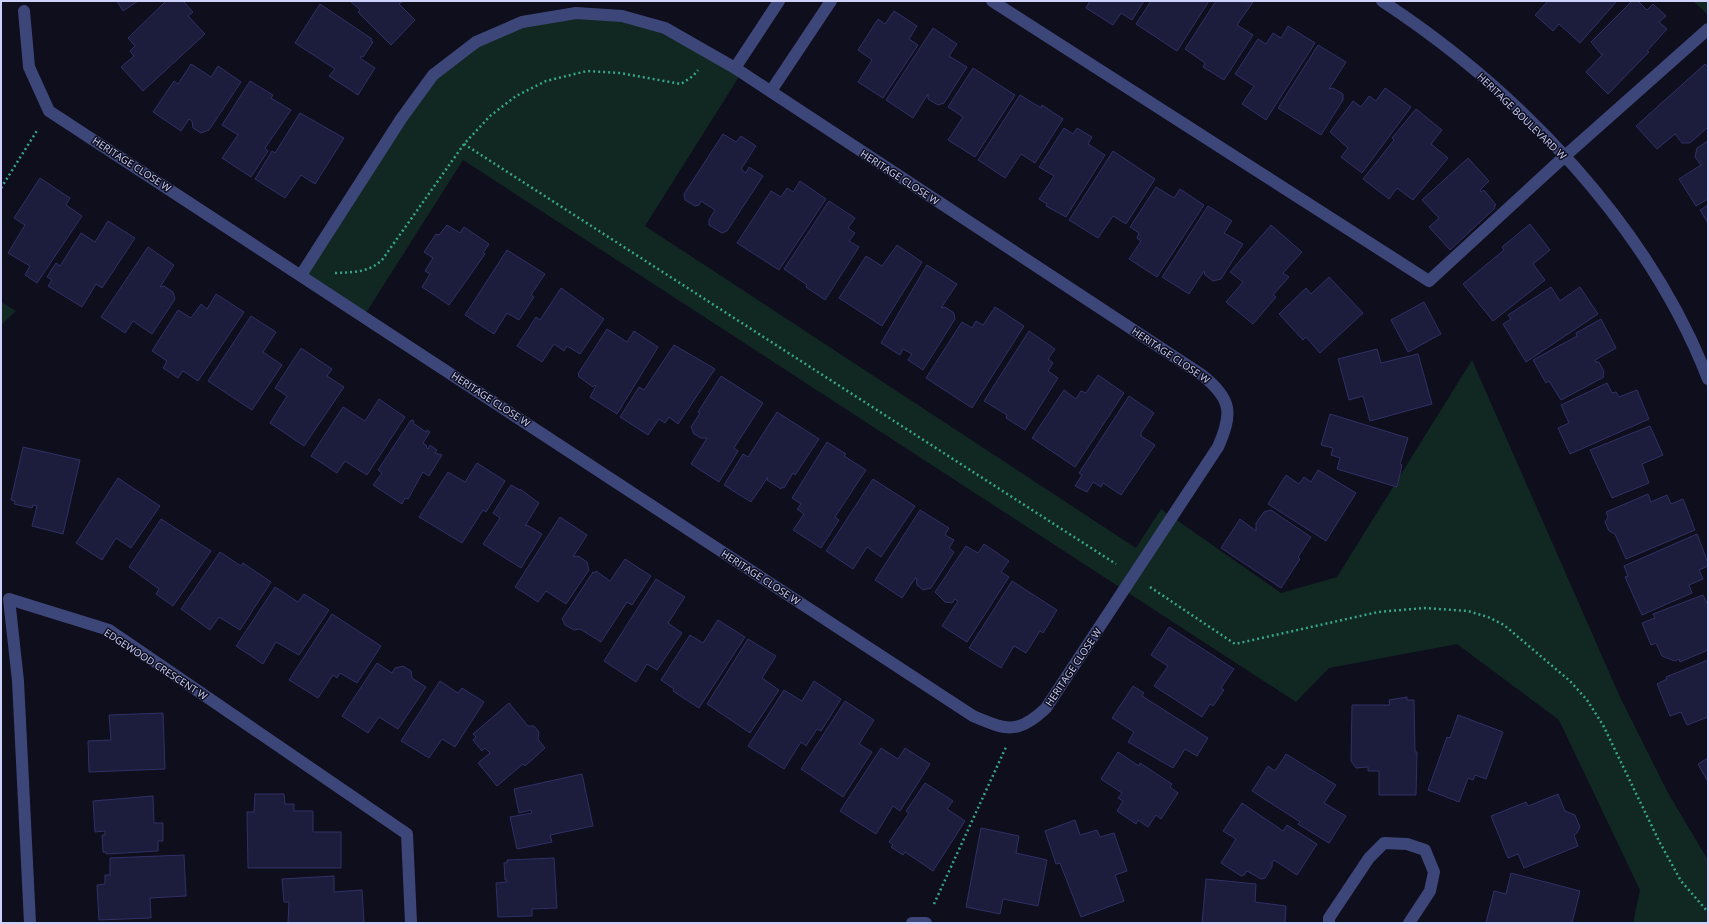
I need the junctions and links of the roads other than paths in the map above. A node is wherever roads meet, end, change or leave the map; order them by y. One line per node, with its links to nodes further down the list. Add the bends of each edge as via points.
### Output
1 (779, 1): 7 (street)
2 (830, 1): 8 (street)
3 (992, 1): 9 (street, via 1429,281)
4 (1382, 1): 9 (street, HERITAGE BOULEVARD W, via 1474,70)
5 (24, 11): 10 (street, HERITAGE CLOSE W, via 29,67 49,111)
6 (1708, 29): 9 (street)
7 (735, 68): 8 (street, HERITAGE CLOSE W); 10 (street, HERITAGE CLOSE W, via 666,28 622,16 576,13 522,22 476,42 434,75 401,119)
8 (771, 91): 10 (street, HERITAGE CLOSE W, via 1202,375 1214,384 1224,398 1228,410 1226,429 1218,447 1046,708 1033,721 1015,728 989,723 973,716)
9 (1565, 156): 11 (street, HERITAGE BOULEVARD W, via 1616,219 1656,276 1696,350)
10 (301, 274)
11 (1708, 379)
12 (30, 923): 13 (street, EDGEWOOD CRESCENT W, via 18,681 9,599 109,630 407,834)
13 (411, 923)
14 (912, 923): 15 (street)
15 (926, 923)
16 (1329, 923): 17 (street, via 1329,918 1368,858 1384,843 1407,844 1425,850 1434,872 1430,891)
17 (1409, 923)

